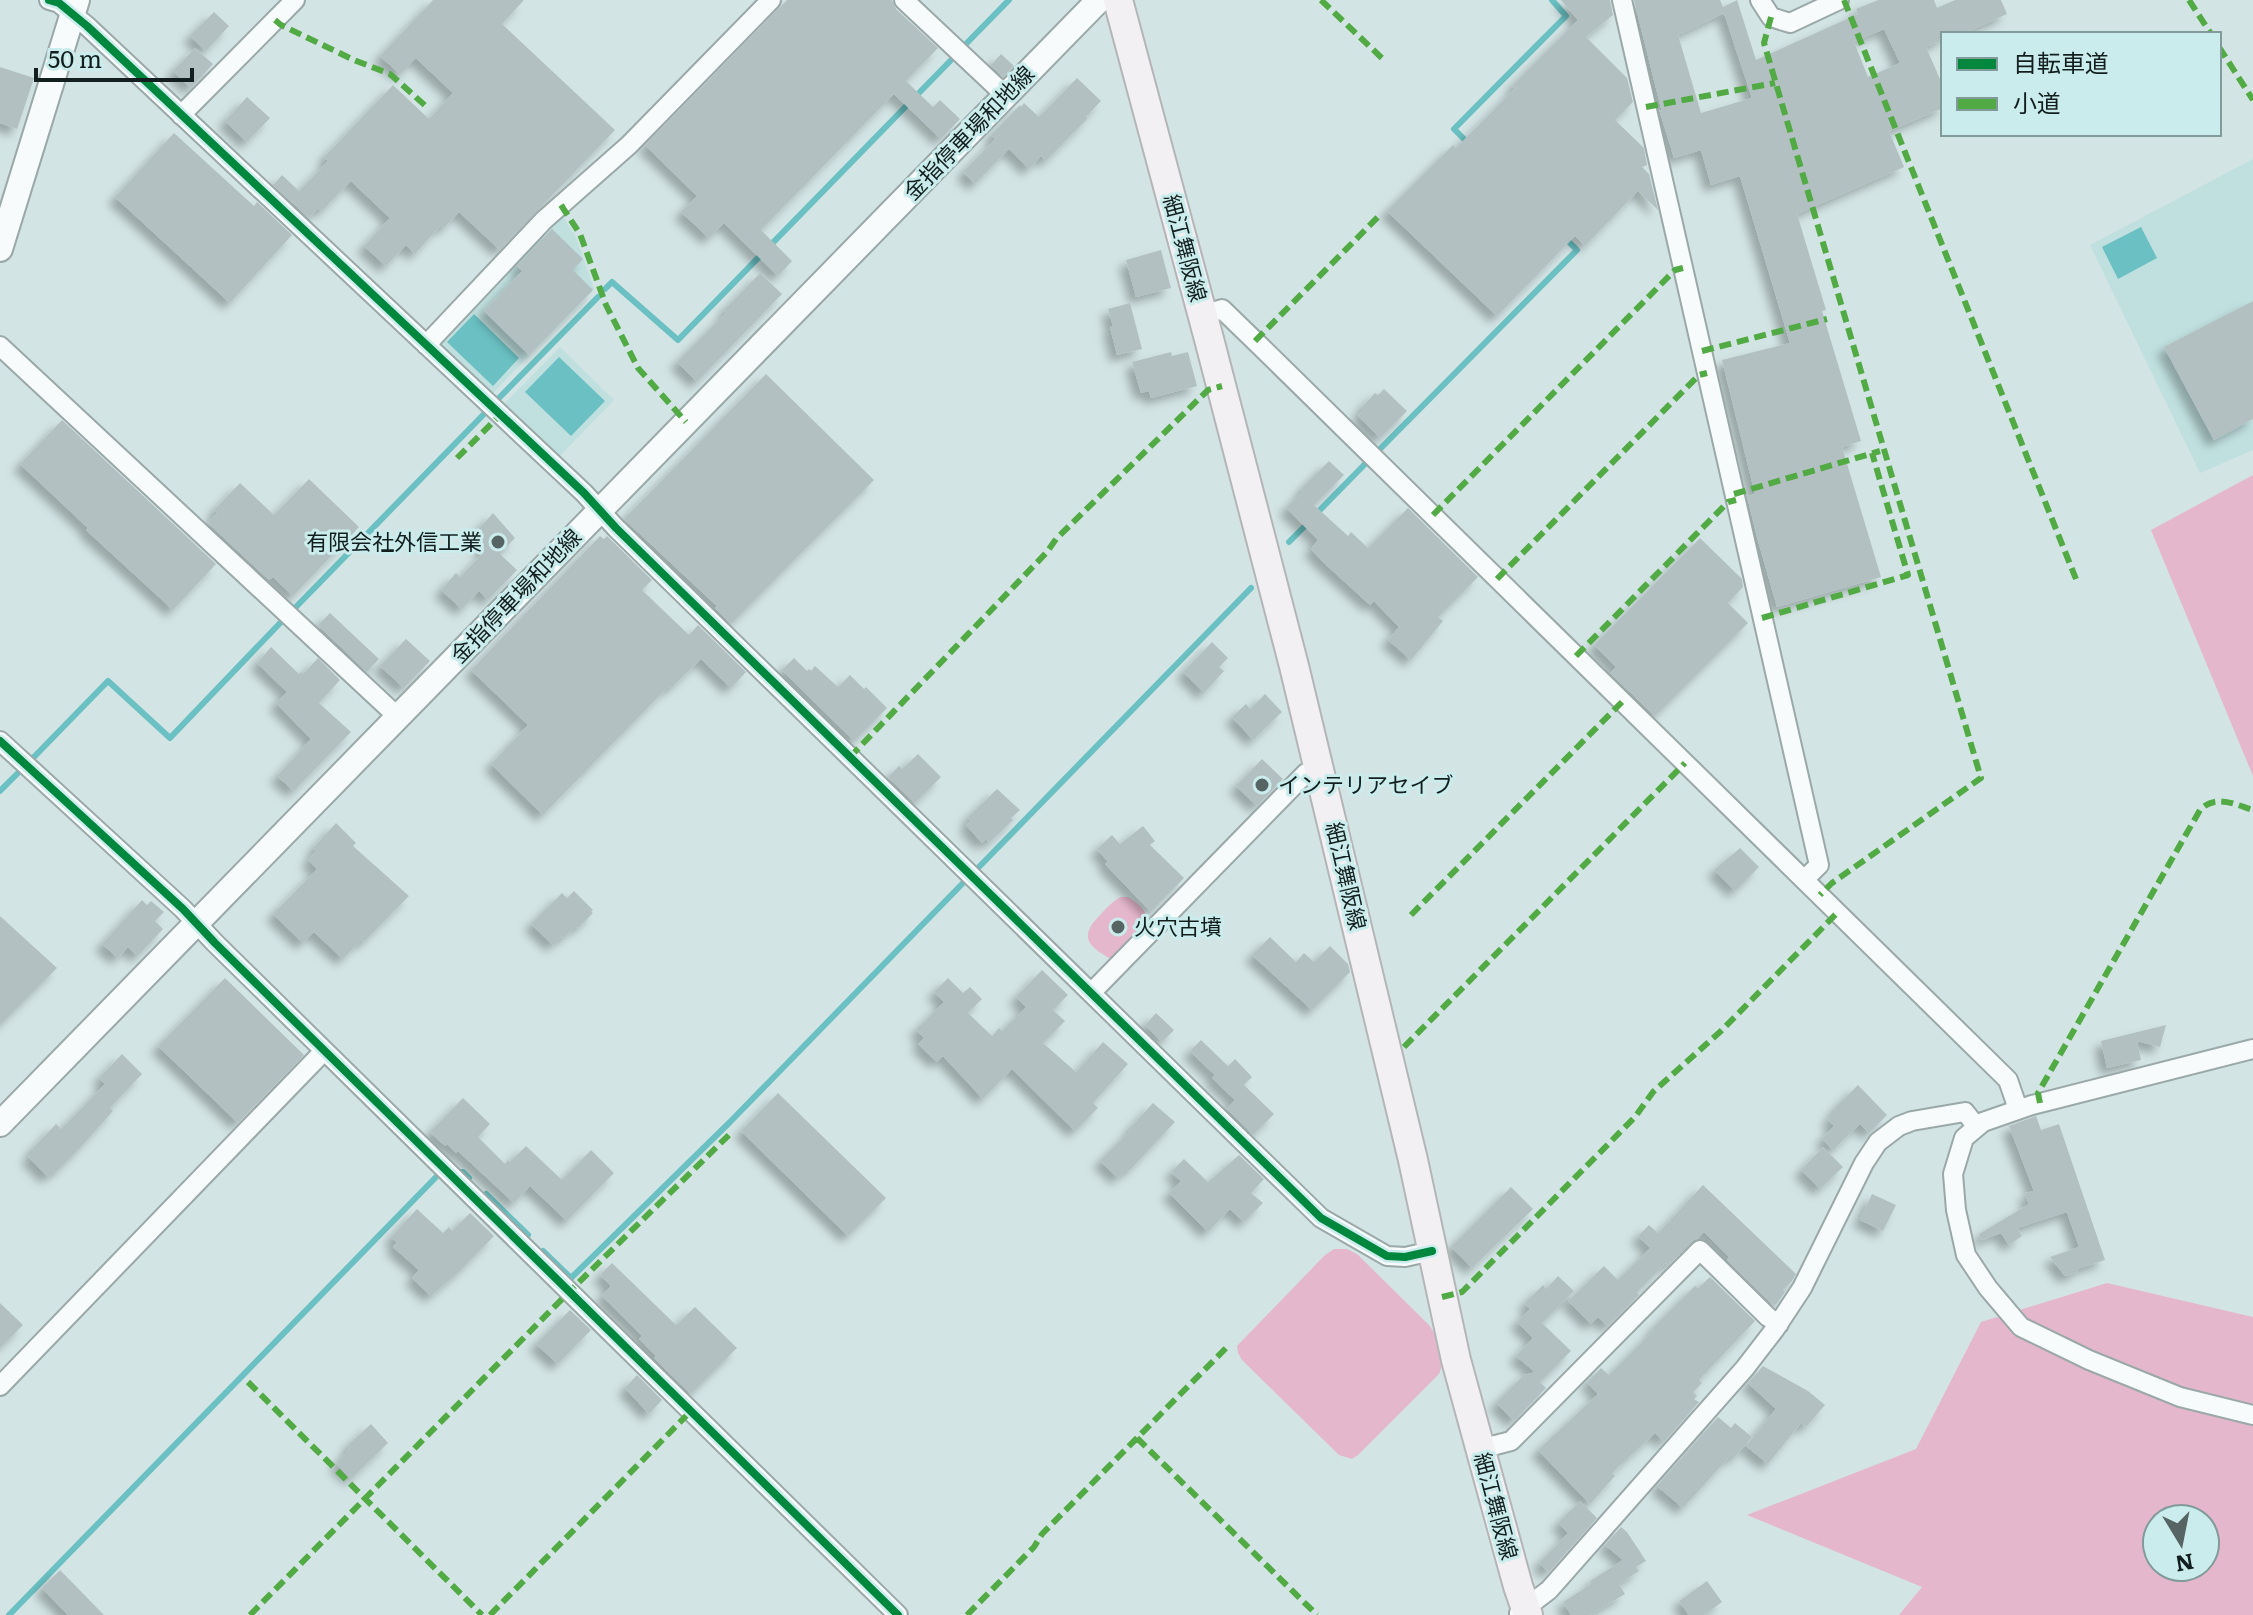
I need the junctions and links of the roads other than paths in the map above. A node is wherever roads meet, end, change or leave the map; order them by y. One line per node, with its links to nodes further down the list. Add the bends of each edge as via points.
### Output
1 (49, 0): 10 (street)
2 (295, 0): 12 (street)
3 (771, 0): 15 (street, via 629,145 544,220)
4 (904, 0): 11 (street)
5 (1099, 0): 11 (main road, 金指停車場和地線)
6 (1118, 0): 14 (main road, 細江舞阪線)
7 (1622, 0): 21 (street, via 1819,865)
8 (1760, 0): 9 (street, via 1771,17 1790,23)
9 (1839, 0)
10 (75, 7): 12 (street); 13 (main road)
11 (1005, 95): 17 (main road, 金指停車場和地線)
12 (181, 115): 15 (street)
13 (0, 249)
14 (1203, 315): 20 (main road, 細江舞阪線); 21 (street, via 1222,309)
15 (426, 345): 17 (street)
16 (0, 346): 18 (street)
17 (599, 511): 18 (main road, 金指停車場和地線); 23 (street)
18 (398, 717): 22 (main road, 金指停車場和地線)
19 (0, 741): 22 (street)
20 (1320, 770): 23 (street, via 1306,773); 29 (main road, 細江舞阪線)
21 (1804, 880): 26 (street, via 2008,1080)
22 (196, 923): 25 (street); 27 (main road, 金指停車場和地線)
23 (1091, 993): 29 (street, via 1321,1218 1387,1256)
24 (2253, 1049): 26 (street)
25 (324, 1051): 31 (street); 35 (street)
26 (2018, 1109): 28 (street)
27 (0, 1124)
28 (1977, 1127): 30 (street, via 1965,1112 1951,1114 1912,1121 1878,1142); 32 (street, via 1964,1138 1953,1174 1956,1210 1966,1255 2021,1327 2180,1397)
29 (1432, 1251): 33 (main road, 細江舞阪線)
30 (1779, 1324): 33 (street, via 1700,1250 1511,1441); 34 (street, via 1549,1590)
31 (0, 1386)
32 (2253, 1415)
33 (1480, 1449): 34 (main road, 細江舞阪線)
34 (1523, 1613)
35 (898, 1615)

